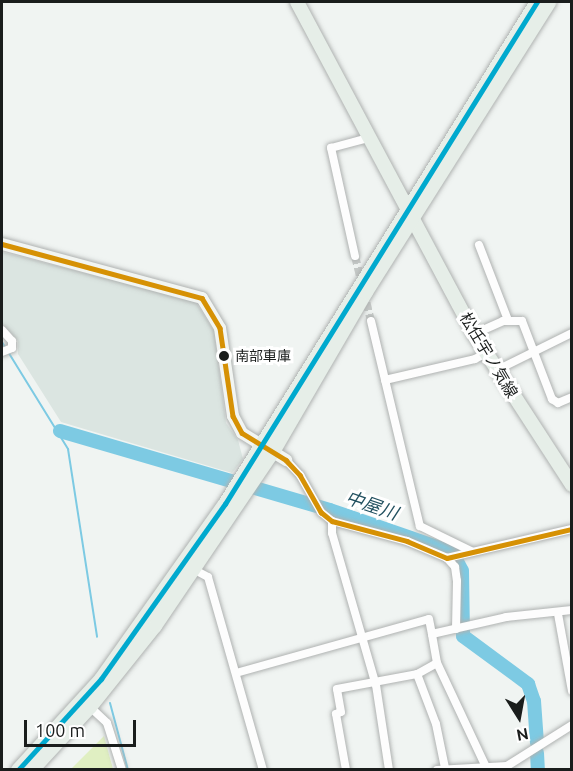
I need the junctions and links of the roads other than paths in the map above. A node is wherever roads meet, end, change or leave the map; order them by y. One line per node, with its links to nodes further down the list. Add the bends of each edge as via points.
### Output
1 (297, 2): 4 (main road, 松任宇ノ気線)
2 (537, 2): 5 (main road)
3 (549, 2): 5 (main road)
4 (369, 138): 5 (main road, 松任宇ノ気線); 8 (street, via 331,147)
5 (411, 214): 13 (main road, 松任宇ノ気線); 20 (main road)
6 (2, 244): 20 (street, via 202,298 220,328 233,416 242,433)
7 (479, 245): 9 (street)
8 (355, 256)
9 (508, 320): 13 (street); 16 (street, via 522,321 527,326)
10 (371, 321): 18 (street)
11 (2, 330): 14 (street, via 12,342 12,348)
12 (572, 333): 16 (street)
13 (474, 334): 15 (main road, 松任宇ノ気線)
14 (2, 352)
15 (486, 353): 17 (main road, 松任宇ノ気線); 18 (street)
16 (535, 353): 17 (street); 19 (street, via 552,399 558,404)
17 (497, 370): 22 (main road, 松任宇ノ気線)
18 (385, 380): 26 (street, via 420,526)
19 (571, 400)
20 (266, 448): 21 (street); 23 (main road)
21 (286, 460): 24 (street, via 300,475 321,512)
22 (572, 485)
23 (237, 494): 28 (main road); 43 (main road, via 101,679)
24 (332, 521): 27 (street); 33 (street)
25 (572, 529): 26 (street)
26 (471, 551): 27 (street)
27 (453, 556): 31 (street)
28 (193, 569): 35 (street, via 208,577); 39 (main road, via 155,626)
29 (572, 610): 30 (street)
30 (558, 614): 31 (street, via 506,617); 38 (street)
31 (461, 628): 32 (street)
32 (432, 634): 33 (street, via 429,619); 34 (street)
33 (361, 639): 35 (street); 37 (street)
34 (437, 663): 36 (street); 41 (street)
35 (236, 674): 46 (street)
36 (417, 674): 37 (street); 42 (street, via 436,724)
37 (374, 683): 47 (street, via 337,689 341,712 336,714); 48 (street)
38 (572, 691)
39 (90, 707): 44 (main road); 45 (street, via 107,723)
40 (572, 725): 41 (street, via 507,766)
41 (486, 767): 42 (street)
42 (441, 769)
43 (18, 770)
44 (32, 770)
45 (122, 770)
46 (263, 770)
47 (346, 770)
48 (389, 770)

